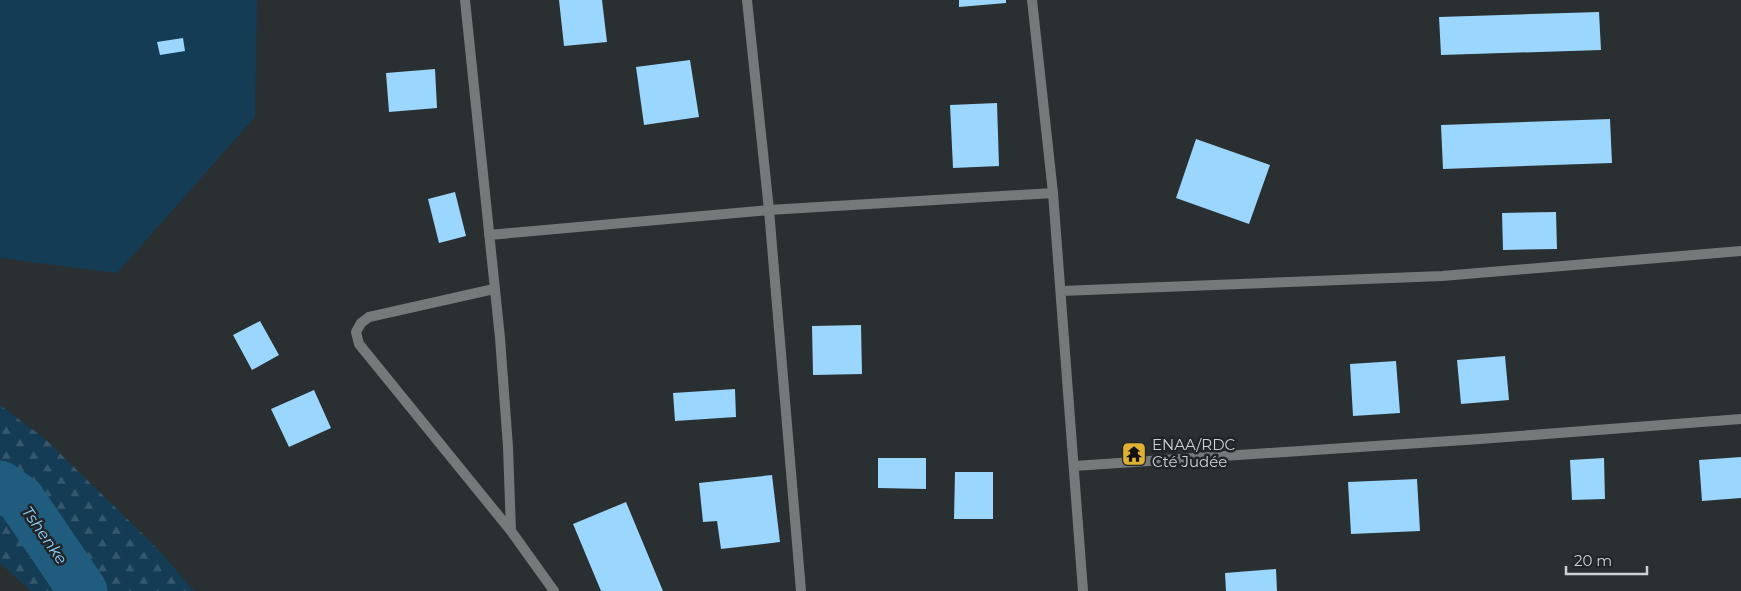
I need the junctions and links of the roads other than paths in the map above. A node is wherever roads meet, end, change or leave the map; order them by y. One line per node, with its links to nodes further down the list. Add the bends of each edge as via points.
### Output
1 (466, 0): 6 (street)
2 (747, 0): 5 (street)
3 (1032, 0): 4 (street)
4 (1053, 193): 5 (street); 9 (street)
5 (769, 210): 6 (street); 14 (street)
6 (489, 235): 8 (street)
7 (1741, 251): 9 (street, via 1442,276)
8 (494, 289): 12 (street, via 508,447); 12 (street, via 369,317 356,332 359,344)
9 (1060, 290): 11 (street)
10 (1741, 419): 11 (street)
11 (1074, 466): 15 (street)
12 (511, 531): 13 (street)
13 (554, 591)
14 (801, 591)
15 (1083, 591)

